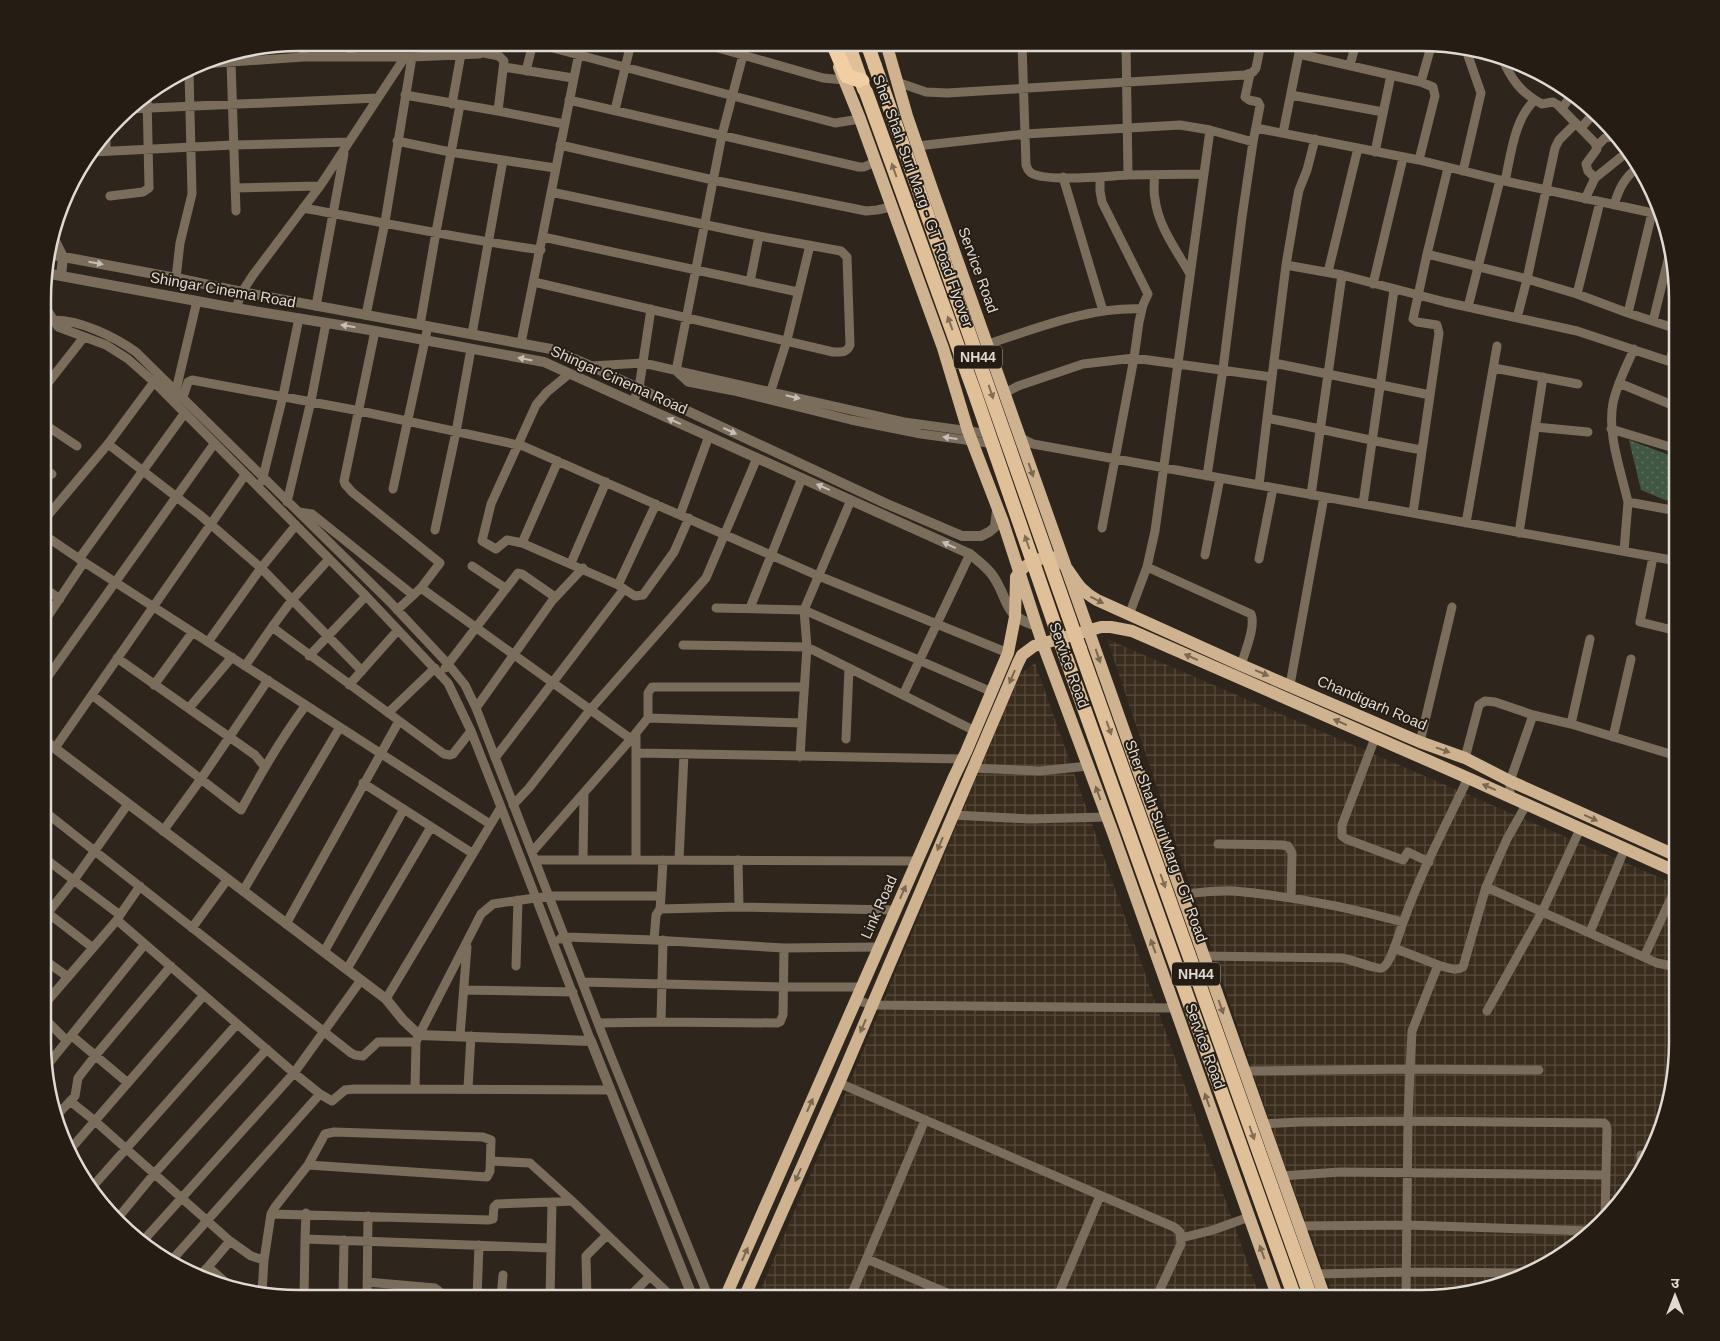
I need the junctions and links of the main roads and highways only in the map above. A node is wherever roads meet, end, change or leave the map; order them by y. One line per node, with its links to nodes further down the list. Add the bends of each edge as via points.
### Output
1 (831, 51): 8 (main road, Service Road, via 860,119)
2 (836, 51): 6 (highway, via 847,76)
3 (851, 51): 6 (highway, Sher Shah Suri Marg - GT Road Flyover / NH44)
4 (869, 51): 11 (highway, Sher Shah Suri Marg - GT Road Flyover / NH44, one-way to 11, bridge)
5 (888, 51): 7 (main road, Service Road, one-way to 7, via 917,146 1004,393 1025,443)
6 (862, 81): 12 (highway, Sher Shah Suri Marg - GT Road Flyover / NH44, one-way to 6, bridge, via 976,394)
7 (1065, 565): 8 (main road, via 1058,558 1045,558); 9 (main road, Service Road); 13 (main road, Chandigarh Road, one-way to 13, via 1086,594 1129,615 1420,742 1465,758 1510,782)
8 (1020, 571): 10 (main road, Service Road); 15 (main road, Link Road, one-way to 8, via 1008,653 1015,617 1015,584)
9 (1089, 630): 10 (main road, Link Road); 14 (main road, Chandigarh Road, one-way to 9, via 1132,631 1111,627); 20 (main road, Service Road, one-way to 20)
10 (1042, 642): 16 (main road, Link Road, one-way to 16, via 1022,655); 17 (main road, Service Road, one-way to 10)
11 (1080, 649): 19 (highway, Sher Shah Suri Marg - GT Road / NH44, one-way to 19)
12 (1065, 655): 18 (highway, Sher Shah Suri Marg - GT Road / NH44)
13 (1669, 852)
14 (1669, 868)
15 (729, 1290)
16 (748, 1290)
17 (1275, 1290)
18 (1292, 1290)
19 (1308, 1290)
20 (1321, 1290)

